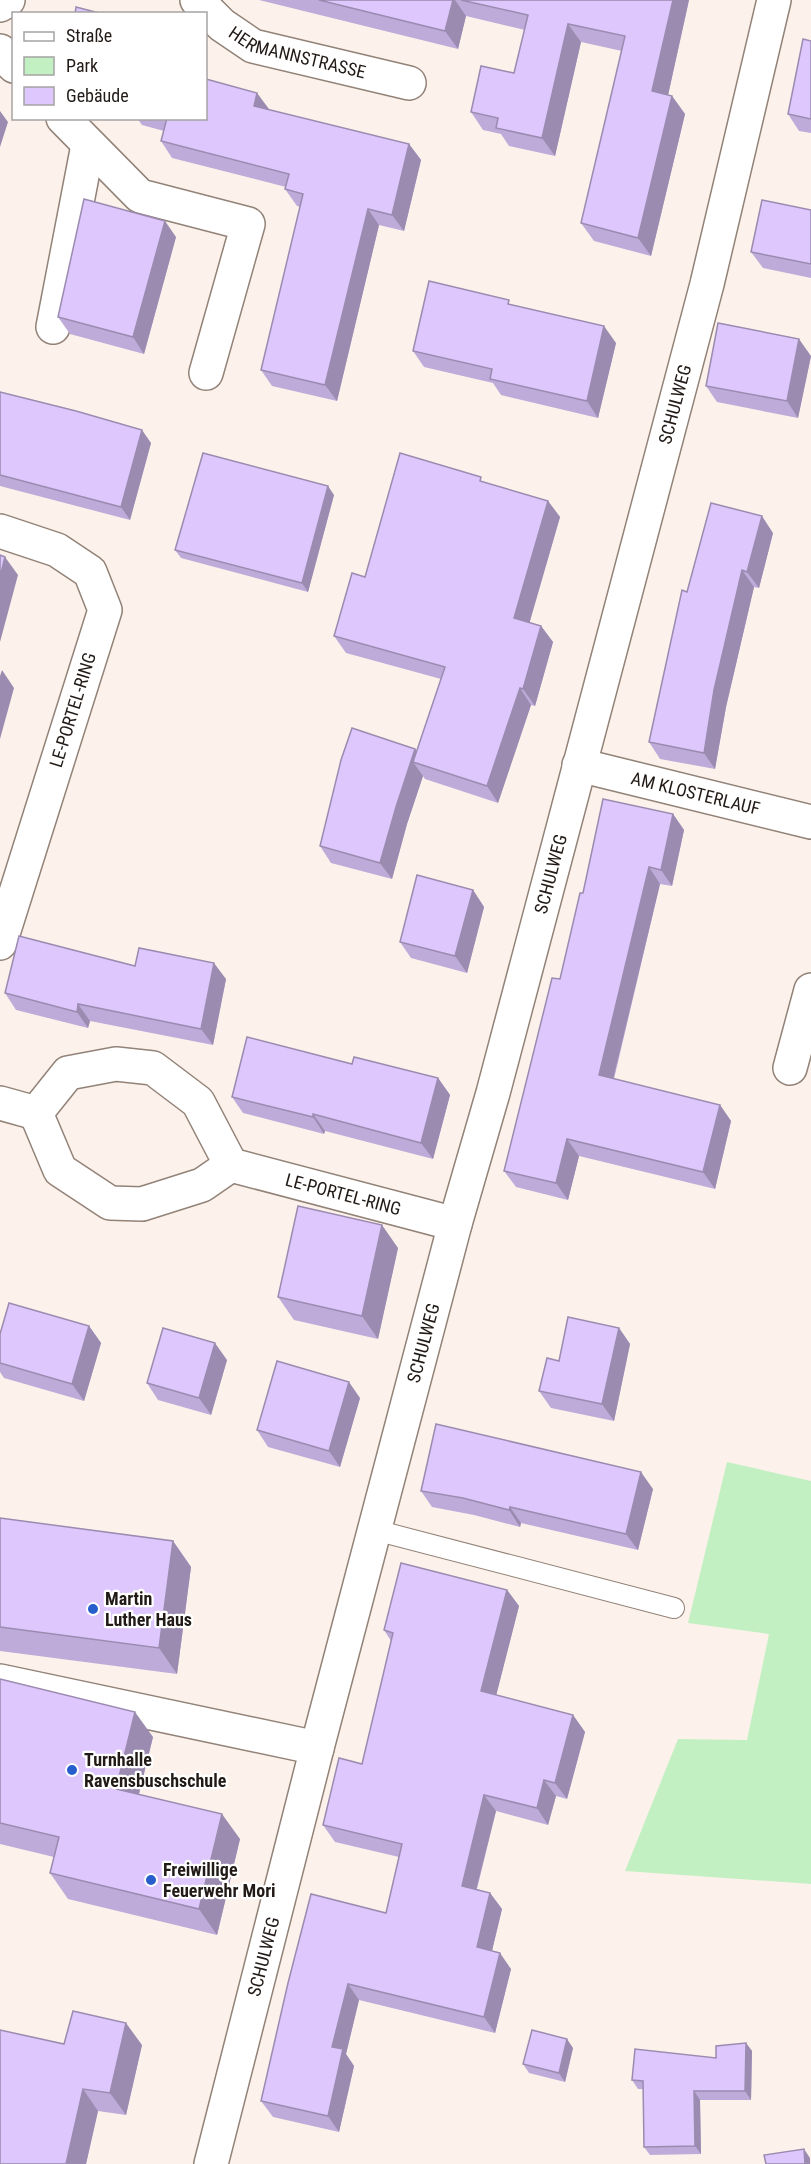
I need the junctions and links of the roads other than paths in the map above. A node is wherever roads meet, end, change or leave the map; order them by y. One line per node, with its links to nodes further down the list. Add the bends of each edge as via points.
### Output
1 (8, 0): 4 (street)
2 (197, 0): 7 (street, HERMANNSTRASSE, via 222,26 253,46)
3 (774, 0): 13 (street, SCHULWEG, via 707,284)
4 (0, 5)
5 (0, 51): 6 (street)
6 (12, 64)
7 (409, 83)
8 (65, 120): 9 (street)
9 (88, 145): 10 (street); 11 (street, via 140,196 248,224)
10 (52, 327)
11 (206, 374)
12 (0, 531): 15 (street, LE-PORTEL-RING, via 57,550 90,572 105,610)
13 (579, 765): 14 (street, AM KLOSTERLAUF); 21 (street, SCHULWEG, via 494,1093)
14 (811, 822)
15 (0, 943)
16 (811, 990): 17 (street)
17 (790, 1068)
18 (0, 1103): 19 (street)
19 (36, 1113): 20 (street, via 60,1170 110,1203 142,1204 162,1198 202,1185); 20 (street, via 68,1073 116,1064 153,1068 198,1102)
20 (231, 1165): 21 (street, LE-PORTEL-RING)
21 (455, 1224): 22 (street, SCHULWEG)
22 (375, 1530): 23 (lane); 25 (street, SCHULWEG)
23 (674, 1608)
24 (0, 1681): 25 (street)
25 (317, 1748): 26 (street, SCHULWEG)
26 (211, 2164)

